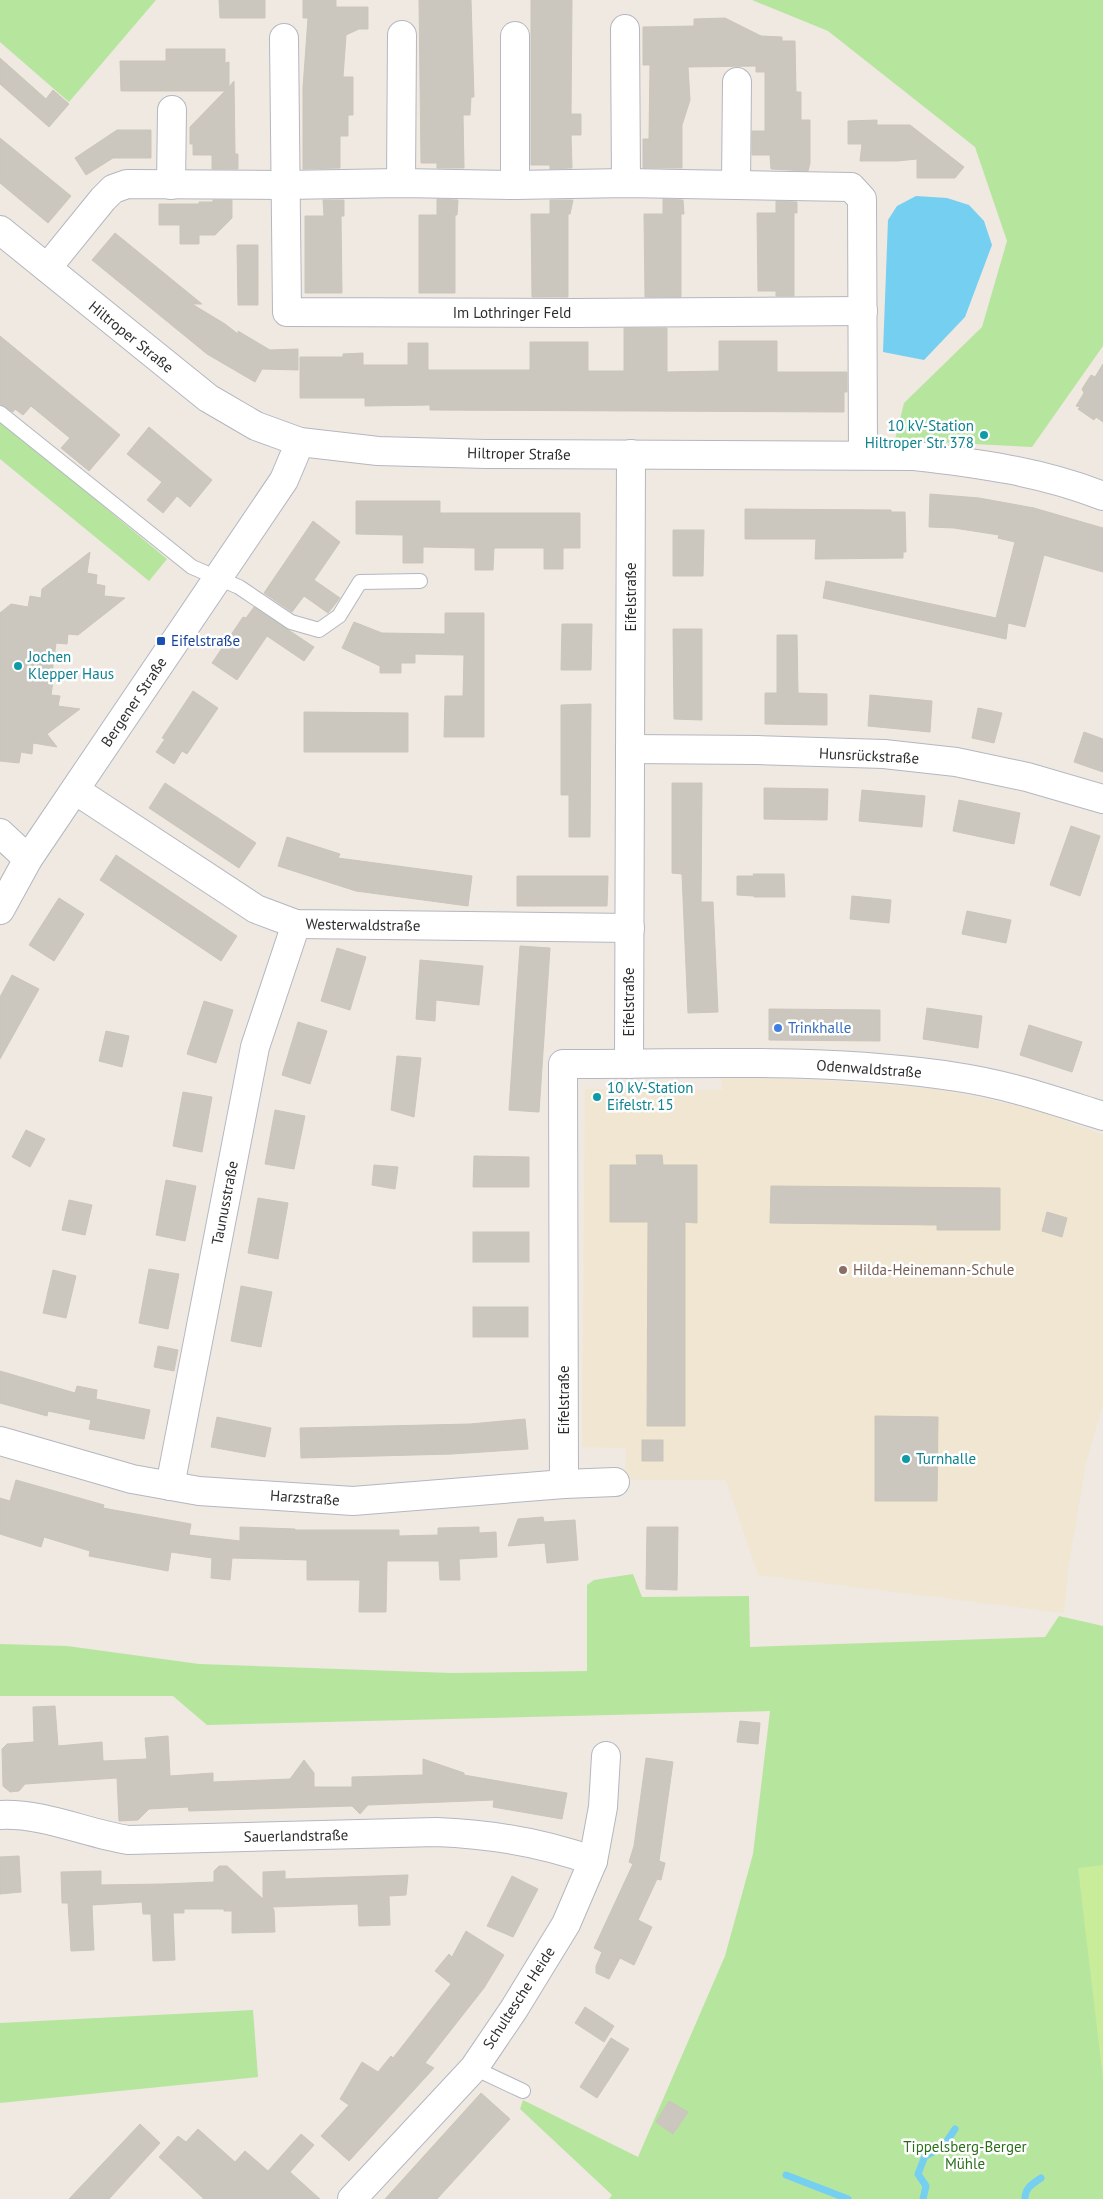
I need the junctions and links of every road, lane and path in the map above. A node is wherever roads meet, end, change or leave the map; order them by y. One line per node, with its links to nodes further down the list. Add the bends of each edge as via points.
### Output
1 (625, 29): 8 (street)
2 (402, 35): 7 (street)
3 (515, 36): 11 (street)
4 (284, 38): 10 (street, Im Lothringer Feld)
5 (737, 82): 12 (street)
6 (172, 110): 9 (street)
7 (401, 183): 10 (street); 11 (street)
8 (626, 183): 11 (street); 12 (street)
9 (172, 185): 10 (street); 14 (street, via 127,184 114,189)
10 (284, 185): 15 (street, Im Lothringer Feld, via 287,312)
11 (515, 185)
12 (736, 185): 15 (street, via 850,187 862,199)
13 (0, 230): 14 (street, Hiltroper Straße)
14 (47, 268): 17 (street, Hiltroper Straße, via 208,398 256,426)
15 (863, 311): 19 (street)
16 (0, 413): 21 (lane, via 192,568)
17 (300, 442): 18 (street, Hiltroper Straße, via 378,451); 21 (street, Bergener Straße, via 284,480)
18 (631, 454): 19 (street, Hiltroper Straße); 23 (street, Eifelstraße)
19 (864, 455): 20 (street, Hiltroper Straße, via 972,462 1025,472)
20 (1103, 496)
21 (218, 578): 22 (lane, via 239,587 291,622 319,630 339,616 360,582); 24 (street, Bergener Straße)
22 (420, 581)
23 (630, 749): 25 (street, Hunsrückstraße, via 893,755 956,762 1027,777); 30 (street, Eifelstraße)
24 (75, 790): 27 (street, Bergener Straße); 29 (street, Westerwaldstraße, via 256,909)
25 (1103, 799)
26 (0, 833): 27 (street)
27 (28, 859): 28 (street, Bergener Straße)
28 (0, 910)
29 (296, 924): 30 (street, Westerwaldstraße); 36 (street, Taunusstraße, via 255,1047)
30 (630, 928): 31 (street, Eifelstraße)
31 (629, 1064): 32 (street, Odenwaldstraße, via 841,1064 900,1069 959,1077 1042,1096); 35 (street, Eifelstraße, via 563,1064)
32 (1103, 1116)
33 (0, 1441): 36 (street, Harzstraße)
34 (615, 1482): 35 (street, Harzstraße)
35 (564, 1484): 36 (street, Harzstraße, via 353,1501 199,1491)
36 (170, 1486)
37 (606, 1756): 39 (street, Schultesche Heide)
38 (0, 1815): 39 (street, Sauerlandstraße, via 43,1818 128,1840 436,1832 471,1834 570,1853)
39 (593, 1861): 40 (street, Schultesche Heide, via 566,1924)
40 (474, 2068): 41 (lane); 42 (street, Schultesche Heide)
41 (523, 2091)
42 (352, 2199)

